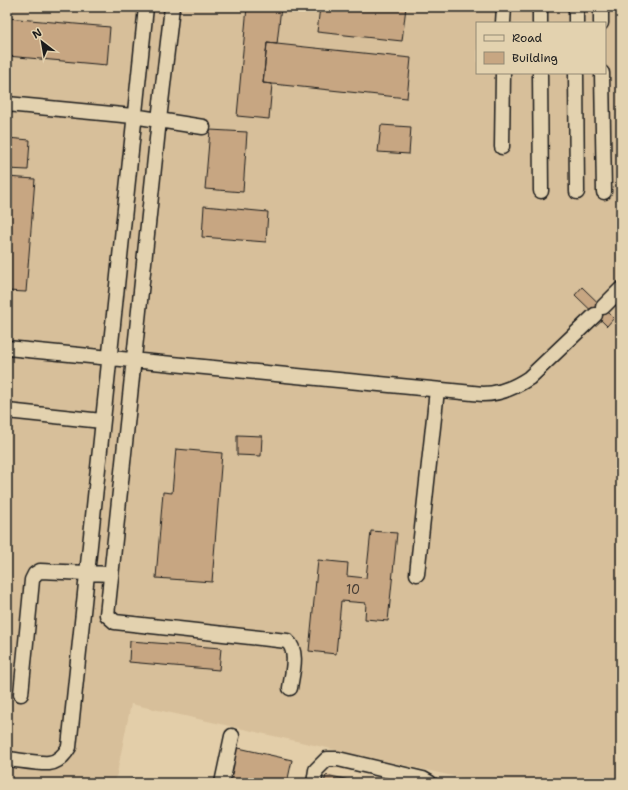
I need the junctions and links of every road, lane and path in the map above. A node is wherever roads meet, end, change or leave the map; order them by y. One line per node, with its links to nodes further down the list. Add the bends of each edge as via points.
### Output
1 (146, 7): 16 (lane)
2 (172, 7): 17 (lane)
3 (504, 7): 7 (lane)
4 (540, 7): 8 (lane)
5 (576, 7): 9 (lane)
6 (601, 7): 10 (lane)
7 (504, 22)
8 (540, 22)
9 (576, 22)
10 (601, 22)
11 (503, 74): 19 (lane)
12 (540, 74): 20 (lane)
13 (576, 74): 21 (lane)
14 (602, 74): 22 (lane)
15 (7, 104): 16 (lane)
16 (133, 116): 17 (lane); 25 (lane)
17 (159, 120): 18 (lane); 26 (lane)
18 (203, 127)
19 (502, 147)
20 (541, 191)
21 (577, 192)
22 (604, 192)
23 (621, 289): 27 (lane, via 528,378 516,386 502,392 487,394)
24 (7, 348): 25 (lane)
25 (110, 357): 26 (lane); 29 (lane)
26 (134, 359): 27 (lane); 31 (lane)
27 (437, 390): 32 (lane)
28 (7, 410): 29 (lane)
29 (102, 421): 30 (lane)
30 (87, 573): 31 (lane); 34 (lane, via 40,571 35,574 32,580); 36 (lane, via 69,747 64,755 50,763)
31 (111, 574): 33 (lane, via 107,615 110,619 115,622 286,641 291,644 293,650)
32 (417, 574)
33 (290, 688)
34 (21, 694)
35 (232, 736): 37 (lane)
36 (7, 759)
37 (222, 783)
38 (314, 783): 39 (lane, via 316,770 327,759 338,759 423,779)
39 (430, 783)

